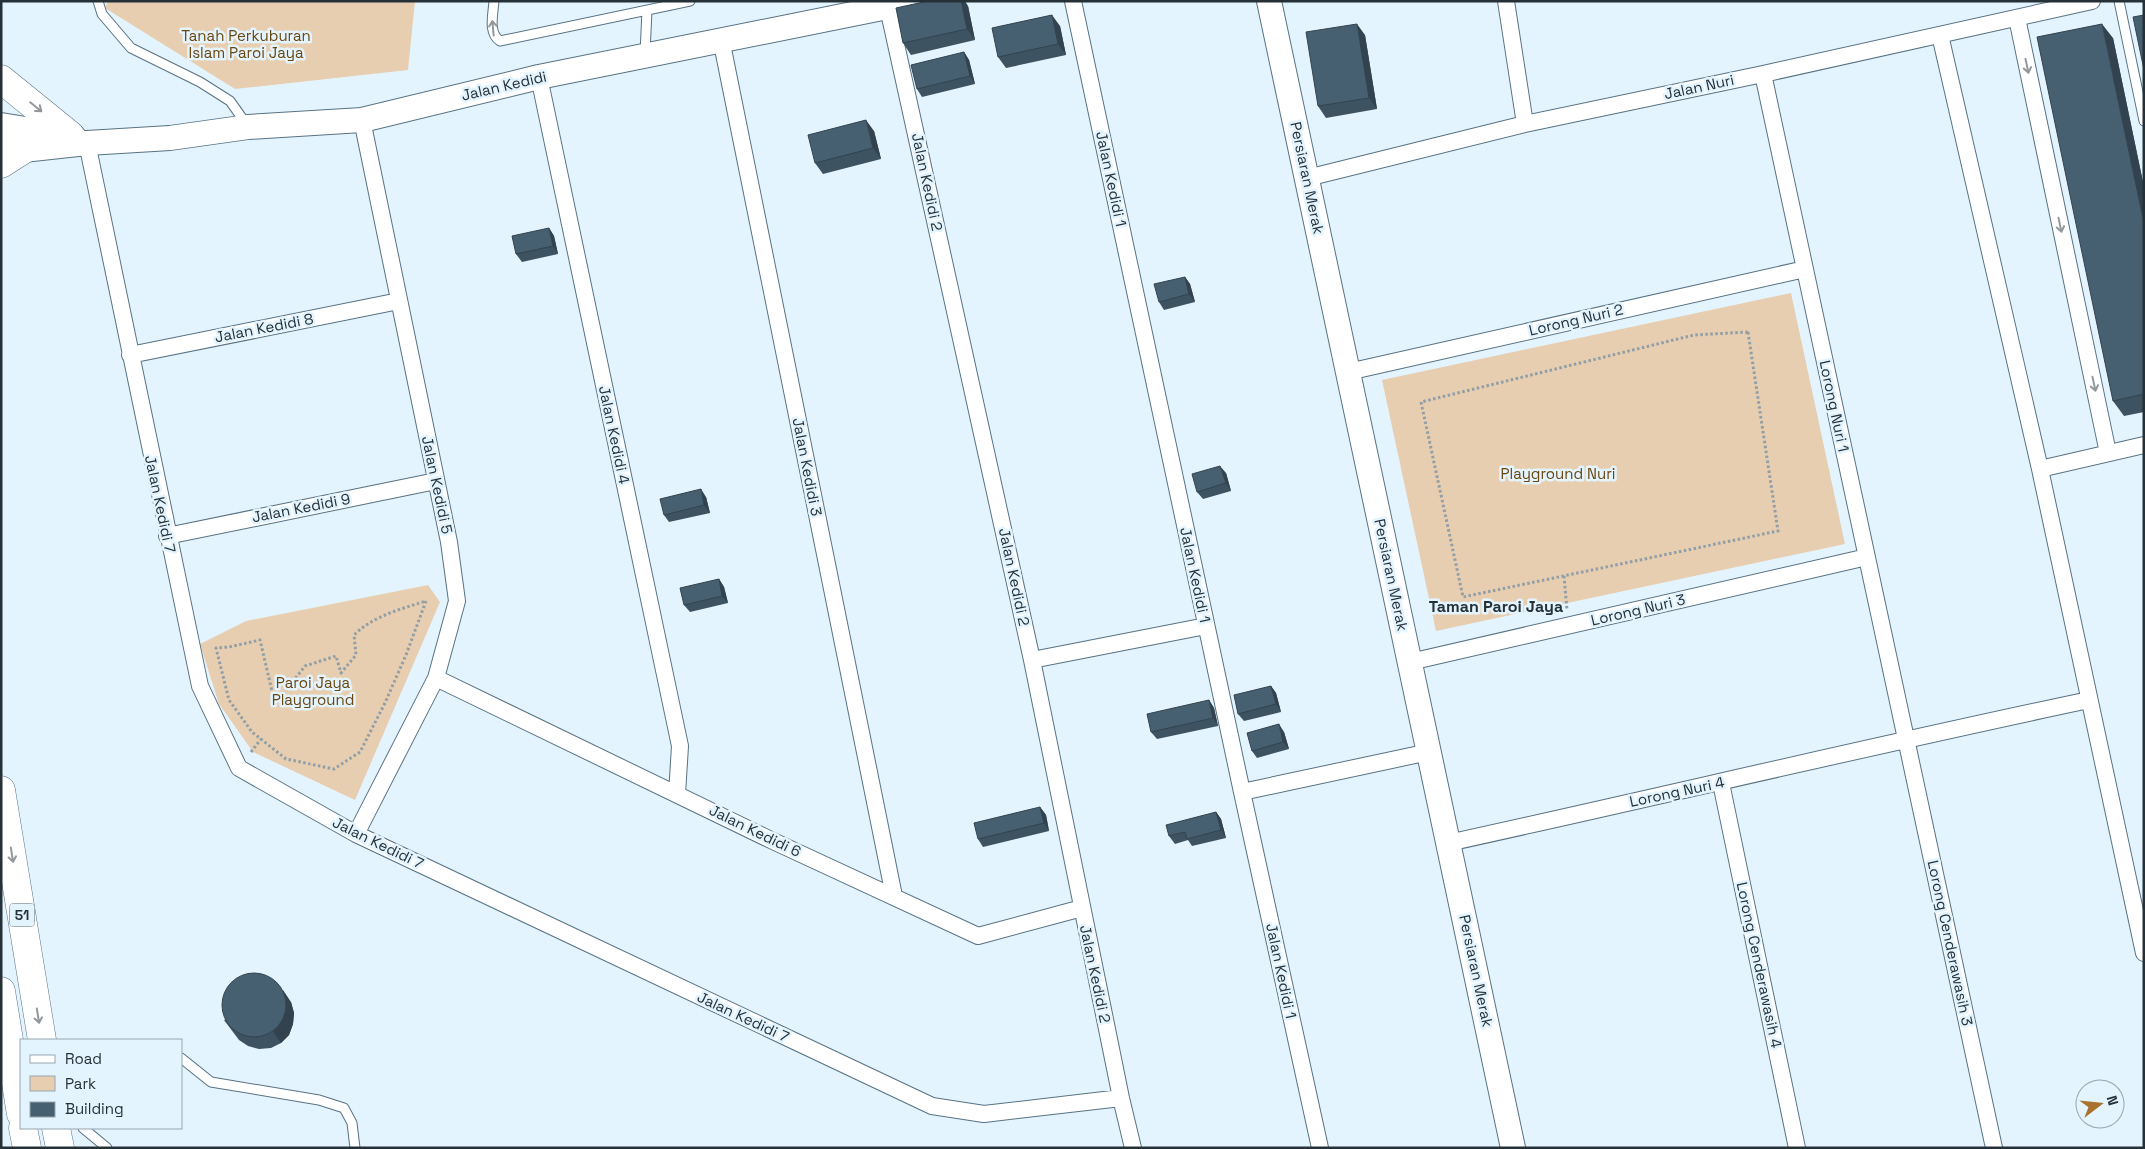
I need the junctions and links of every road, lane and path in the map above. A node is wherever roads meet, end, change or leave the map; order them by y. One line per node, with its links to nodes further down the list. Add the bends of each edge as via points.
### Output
1 (98, 1): 23 (lane, via 102,14 131,48 200,82 230,101)
2 (494, 1): 11 (lane, one-way to 2, via 500,41 492,31)
3 (690, 1): 11 (lane)
4 (917, 1): 10 (street, Jalan Kedidi)
5 (1074, 1): 39 (street, Jalan Kedidi 1)
6 (1269, 1): 26 (street, Persiaran Merak)
7 (1506, 1): 21 (street)
8 (2092, 1): 12 (street, Jalan Nuri)
9 (2119, 1): 20 (lane)
10 (888, 8): 14 (street, Jalan Kedidi); 41 (street, Jalan Kedidi 2)
11 (647, 10): 15 (lane)
12 (2017, 18): 13 (street, Jalan Nuri); 32 (street, one-way to 32)
13 (1940, 35): 16 (street, Jalan Nuri); 33 (street)
14 (721, 39): 15 (street, Jalan Kedidi); 53 (street, Jalan Kedidi 3)
15 (645, 56): 17 (street, Jalan Kedidi)
16 (1763, 74): 21 (street, Jalan Nuri); 27 (street, Lorong Nuri 1)
17 (539, 76): 19 (street, Jalan Kedidi); 50 (street, Jalan Kedidi 4, via 680,746)
18 (1, 79): 24 (highway, one-way to 24)
19 (362, 120): 23 (street, Jalan Kedidi); 28 (street, Jalan Kedidi 5)
20 (2144, 121)
21 (1525, 124): 26 (street, Jalan Nuri)
22 (1, 125): 24 (street)
23 (248, 127): 24 (street, Jalan Kedidi, via 170,138)
24 (78, 139): 25 (street); 29 (street, Jalan Kedidi 7)
25 (9, 154)
26 (1307, 178): 30 (street, Persiaran Merak)
27 (1805, 269): 30 (street, Lorong Nuri 2); 36 (street, Lorong Nuri 1)
28 (399, 301): 29 (street, Jalan Kedidi 8); 34 (street, Jalan Kedidi 5)
29 (130, 356): 35 (street, Jalan Kedidi 7)
30 (1348, 372): 42 (street, Persiaran Merak)
31 (2144, 445): 32 (street)
32 (2108, 453): 33 (street)
33 (2040, 469): 44 (street)
34 (436, 481): 35 (street, Jalan Kedidi 9); 43 (street, Jalan Kedidi 5, via 457,601)
35 (167, 536): 51 (street, Jalan Kedidi 7, via 200,686 239,768)
36 (1867, 557): 40 (street, Lorong Nuri 3); 45 (street, Lorong Nuri 1)
37 (1564, 576): 37 (path, via 1463,597 1421,402 1694,335 1748,332 1778,531); 40 (path)
38 (426, 601): 38 (path, via 389,695 360,752 334,769 286,759 252,732 229,700 216,648 260,640 275,704 305,666 336,656 341,673 356,655 354,635 362,627)
39 (1206, 626): 41 (street); 49 (street, Jalan Kedidi 1)
40 (1568, 626): 42 (street, Lorong Nuri 3)
41 (1032, 660): 54 (street, Jalan Kedidi 2)
42 (1410, 662): 46 (street, Persiaran Merak)
43 (436, 678): 50 (street, Jalan Kedidi 6); 51 (street, Jalan Kedidi 5)
44 (2089, 700): 45 (street, Lorong Nuri 4); 55 (street)
45 (1905, 739): 47 (street, Lorong Nuri 4); 72 (street, Lorong Cenderawasih 3)
46 (1429, 752): 49 (street); 52 (street, Persiaran Merak)
47 (1721, 783): 52 (street, Lorong Nuri 4); 71 (street, Lorong Cenderawasih 4)
48 (1, 790): 57 (highway, 51, one-way to 57)
49 (1242, 792): 69 (street, Jalan Kedidi 1)
50 (677, 794): 53 (street, Jalan Kedidi 6)
51 (356, 834): 59 (street, Jalan Kedidi 7, via 932,1106 984,1114)
52 (1448, 843): 70 (street, Persiaran Merak)
53 (894, 896): 54 (street, Jalan Kedidi 6, via 978,936)
54 (1082, 908): 59 (street, Jalan Kedidi 2)
55 (2144, 954)
56 (1, 991): 60 (highway)
57 (42, 1039)
58 (182, 1059): 67 (lane, via 211,1082 319,1100 344,1108 352,1123)
59 (1121, 1098): 68 (street, Jalan Kedidi 2)
60 (20, 1108)
61 (24, 1129): 64 (highway)
62 (56, 1129): 65 (highway)
63 (84, 1129): 66 (lane)
64 (27, 1148)
65 (60, 1148)
66 (107, 1148)
67 (354, 1148)
68 (1133, 1148)
69 (1320, 1148)
70 (1514, 1148)
71 (1798, 1148)
72 (1994, 1148)

